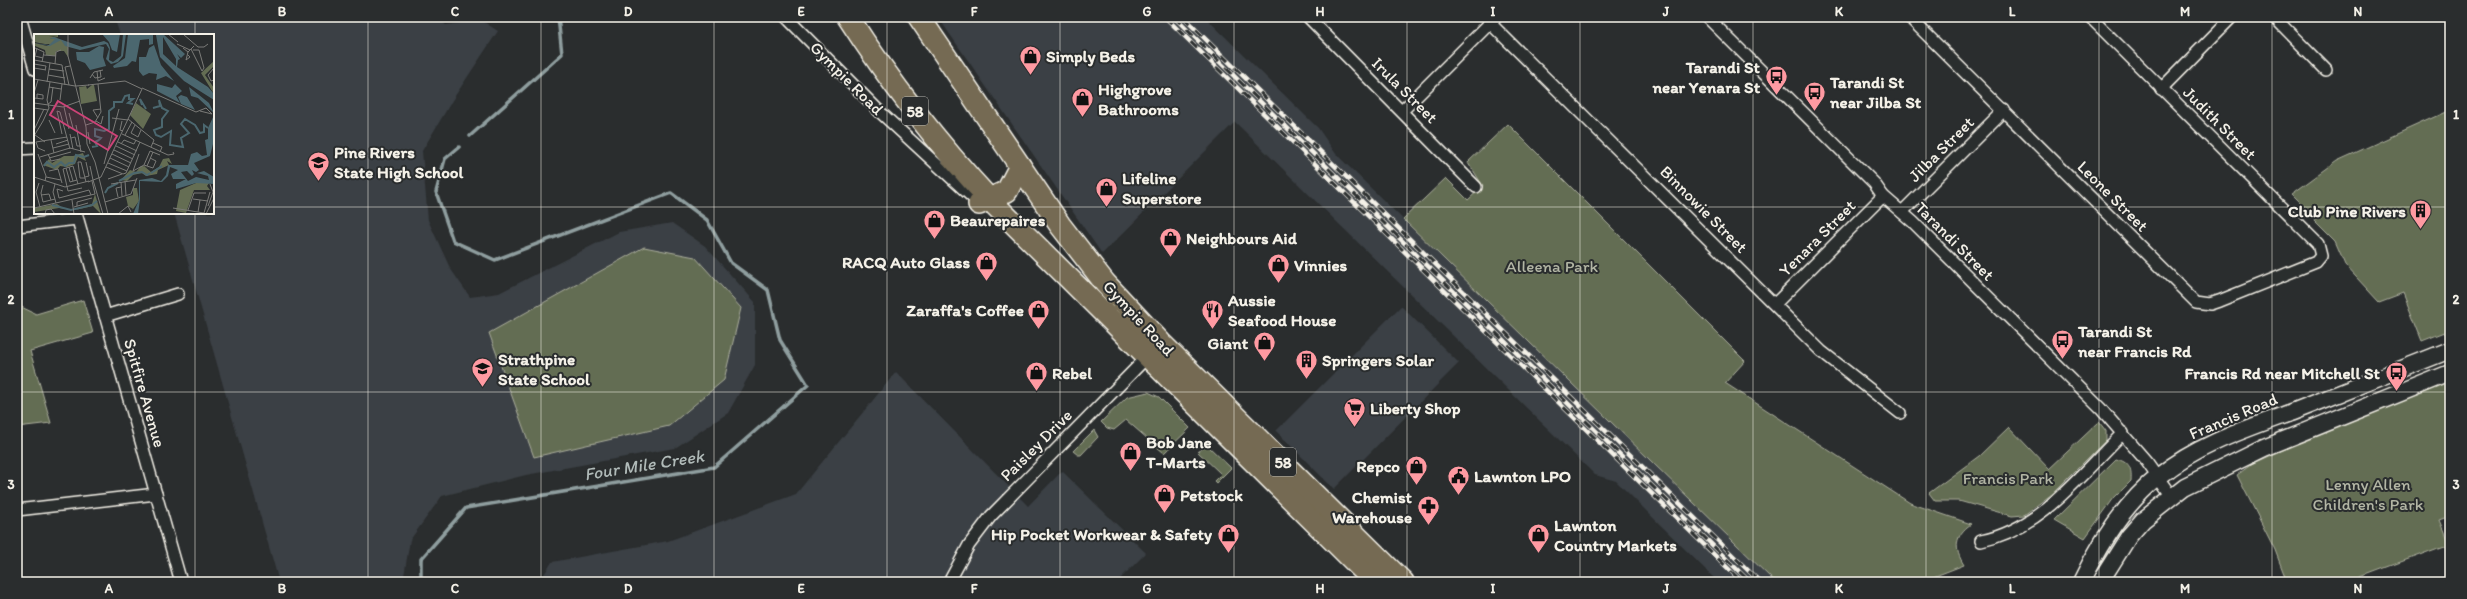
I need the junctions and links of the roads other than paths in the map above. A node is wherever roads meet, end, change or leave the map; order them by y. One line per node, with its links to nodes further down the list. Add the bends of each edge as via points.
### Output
1 (20, 17): 12 (street)
2 (786, 17): 22 (street, Gympie Road, via 920,148)
3 (848, 17): 22 (highway, Gympie Road / 58, via 896,88)
4 (919, 17): 19 (highway, Gympie Road / 58)
5 (1308, 17): 15 (street, Irula Street)
6 (1707, 17): 21 (street, Tarandi Street, via 1870,179)
7 (1909, 17): 16 (street, Leone Street)
8 (2090, 17): 14 (street, Judith Street)
9 (2232, 17): 14 (street)
10 (2274, 17): 13 (street)
11 (1493, 20): 15 (street); 28 (street, Binnowie Street)
12 (34, 66)
13 (2326, 70)
14 (2161, 89): 26 (street, Judith Street, via 2318,244)
15 (1402, 110): 20 (street, Irula Street)
16 (2004, 110): 23 (street, Jilba Street); 26 (street, Leone Street, via 2196,302 2210,304 2219,301 2306,267)
17 (34, 148): 18 (street)
18 (17, 150)
19 (1020, 166): 22 (highway, via 1007,191); 30 (highway, Gympie Road / 58)
20 (1476, 187)
21 (1883, 196): 23 (street, Tarandi Street); 28 (street, Yenara Street)
22 (990, 205): 30 (highway, Gympie Road / 58)
23 (1902, 212): 34 (street, Tarandi Street)
24 (77, 216): 25 (street); 29 (street, Spitfire Avenue)
25 (17, 226)
26 (2321, 256)
27 (178, 294): 29 (street)
28 (1775, 304): 33 (street, Binnowie Street, via 1821,351)
29 (105, 316): 36 (street, Spitfire Avenue)
30 (1154, 350): 41 (street, Paisley Drive, via 991,516 969,545); 42 (highway, Gympie Road / 58); 43 (highway, Gympie Road / 58)
31 (2450, 350): 35 (main road, Francis Road, via 2222,440 2188,456)
32 (2450, 373): 37 (main road, via 2243,457)
33 (1900, 413)
34 (2123, 433): 35 (street, Tarandi Street); 39 (street, via 2046,510 2002,536)
35 (2158, 476): 37 (street, Tarandi Street); 44 (main road, Francis Road, via 2118,518 2091,560)
36 (156, 494): 38 (street); 40 (street, Spitfire Avenue)
37 (2171, 496): 45 (main road, via 2129,536)
38 (17, 510)
39 (1980, 541)
40 (182, 582)
41 (949, 582)
42 (1375, 582)
43 (1403, 582)
44 (2081, 582)
45 (2100, 582)

